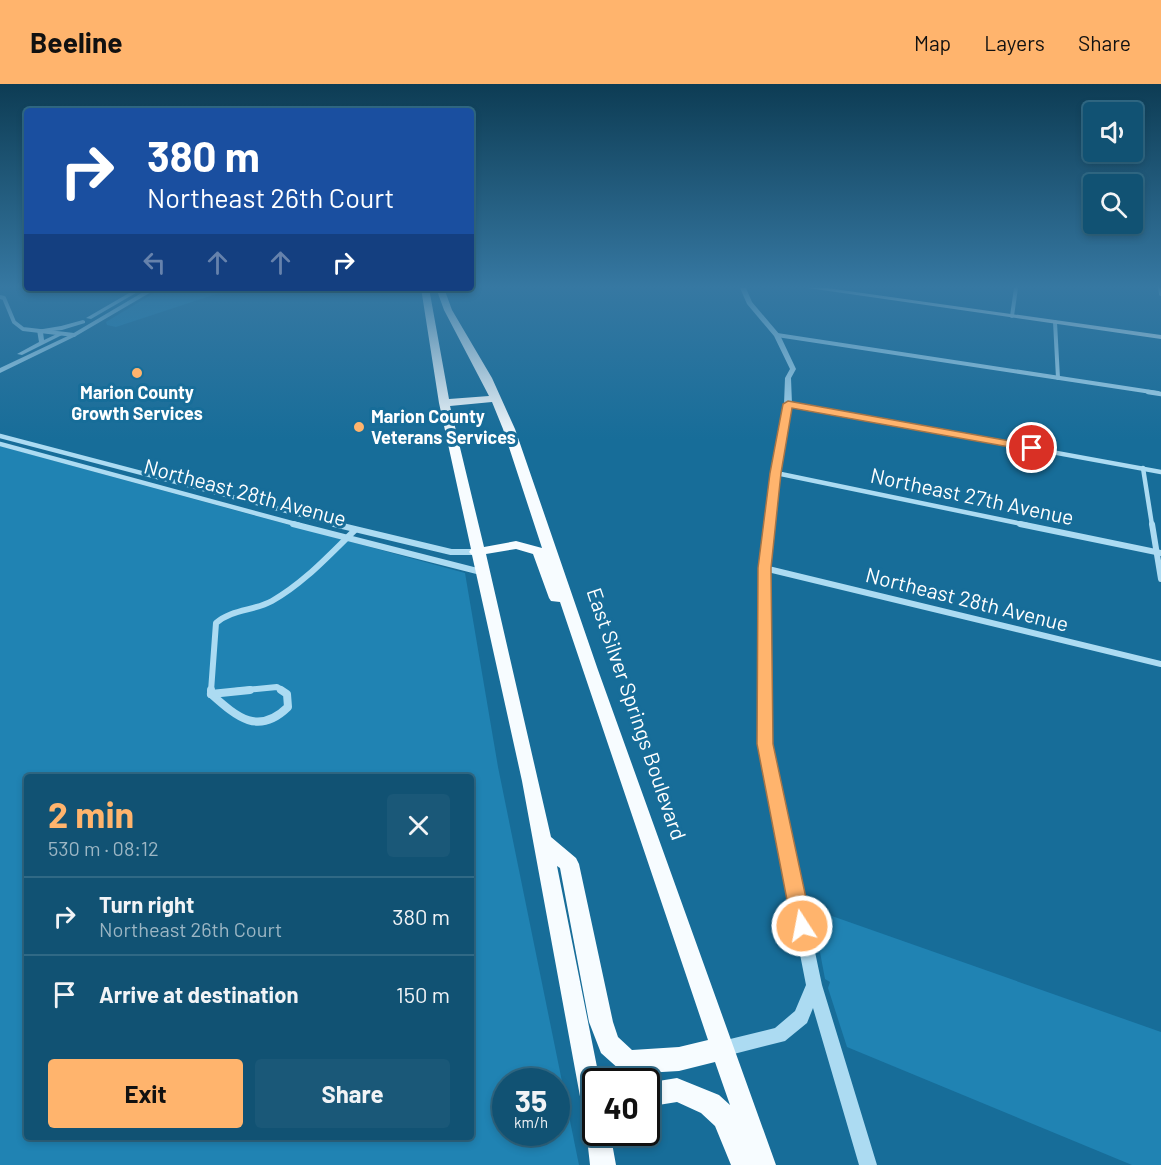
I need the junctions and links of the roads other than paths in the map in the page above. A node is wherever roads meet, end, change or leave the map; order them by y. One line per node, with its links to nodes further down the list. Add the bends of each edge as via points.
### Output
1 (42, 338): 9 (street)
2 (52, 338): 9 (street)
3 (67, 338): 11 (street)
4 (434, 338): 15 (main road)
5 (464, 338): 14 (main road, East Silver Springs Boulevard)
6 (779, 338): 16 (street, via 793,369 788,378)
7 (800, 338): 12 (street)
8 (1056, 338): 12 (street)
9 (42, 343): 10 (street)
10 (0, 364)
11 (0, 371)
12 (1058, 378): 13 (street)
13 (1161, 394)
14 (496, 398): 15 (main road); 30 (main road, East Silver Springs Boulevard)
15 (444, 404): 24 (main road)
16 (788, 404): 19 (street); 21 (street)
17 (0, 436): 22 (street, Northeast 28th Avenue)
18 (0, 444): 23 (street, Northeast 28th Avenue)
19 (1143, 468): 20 (street); 25 (street)
20 (1161, 472)
21 (776, 473): 25 (street, Northeast 27th Avenue); 26 (street)
22 (355, 530): 23 (street); 24 (street, Northeast 28th Avenue, via 451,552)
23 (346, 538): 27 (street, Northeast 28th Avenue); 31 (street, via 290,588 262,606 223,615 216,623)
24 (476, 552): 27 (main road); 30 (main road, via 516,545 539,551 574,651)
25 (1159, 553): 28 (street)
26 (764, 568): 29 (street, Northeast 28th Avenue); 33 (street, via 765,744)
27 (481, 572): 32 (main road)
28 (1161, 579)
29 (1161, 664)
30 (590, 670): 34 (main road, East Silver Springs Boulevard)
31 (211, 694): 31 (street, via 277,687 287,694 288,707 269,723 253,722 233,713)
32 (543, 842): 34 (main road, via 569,864 609,1045 628,1062 679,1059); 35 (main road)
33 (814, 985): 34 (street, via 801,1017 779,1035); 41 (street)
34 (723, 1049): 40 (main road, East Silver Springs Boulevard)
35 (586, 1068)
36 (660, 1092): 39 (main road, via 677,1089 710,1104 724,1116)
37 (600, 1146): 38 (main road)
38 (603, 1165)
39 (744, 1165)
40 (763, 1165)
41 (868, 1165)

